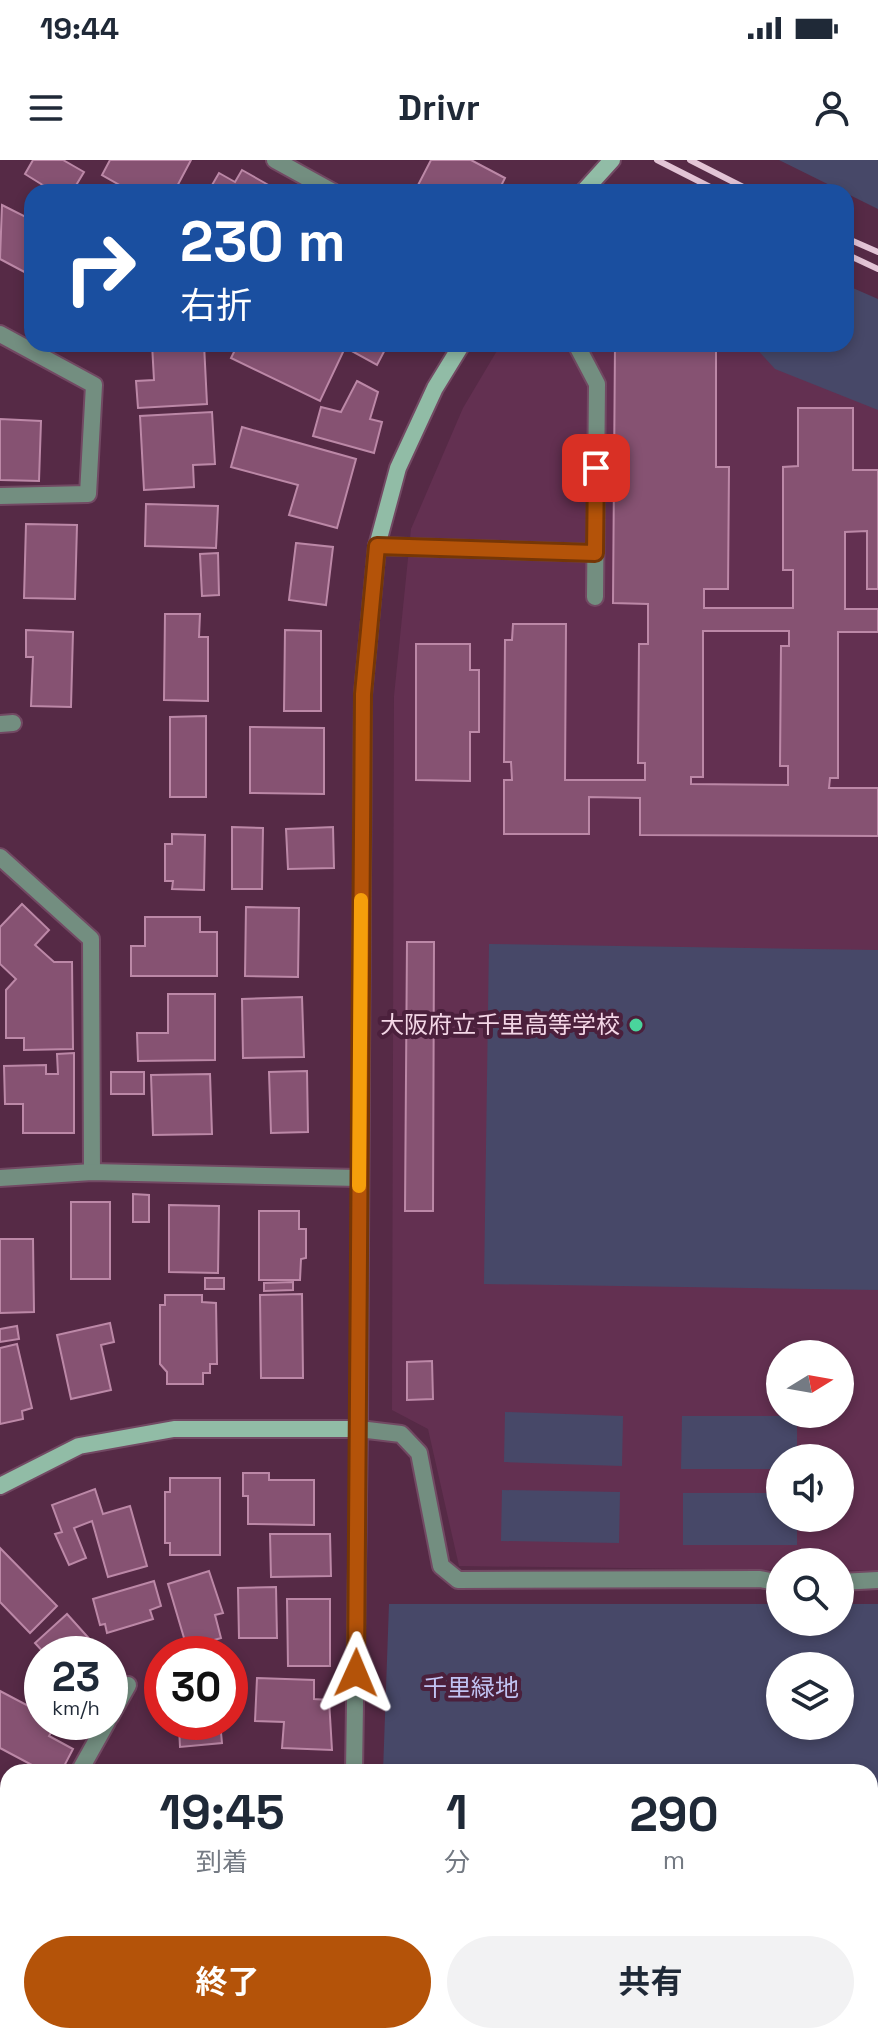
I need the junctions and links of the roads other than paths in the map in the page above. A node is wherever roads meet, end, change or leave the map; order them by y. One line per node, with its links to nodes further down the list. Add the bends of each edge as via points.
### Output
1 (275, 160): 3 (street)
2 (612, 160): 4 (street)
3 (318, 184)
4 (590, 184)
5 (0, 334): 6 (street)
6 (24, 347)
7 (33, 352): 10 (street, via 94,385 88,494)
8 (457, 352): 11 (street, via 398,468)
9 (580, 352): 12 (street, via 597,384)
10 (0, 496)
11 (377, 546): 12 (street); 17 (street, via 363,694)
12 (595, 553): 13 (street)
13 (595, 597)
14 (0, 857): 15 (street, via 91,939)
15 (92, 1172): 16 (street); 17 (street)
16 (0, 1178)
17 (359, 1178): 18 (street)
18 (359, 1429): 19 (street, via 174,1429 79,1446); 20 (street, via 401,1434 419,1453 441,1566 458,1580); 25 (street)
19 (0, 1486)
20 (766, 1580)
21 (878, 1580): 22 (street)
22 (854, 1581)
23 (97, 1740): 24 (street)
24 (83, 1764)
25 (354, 1764)

